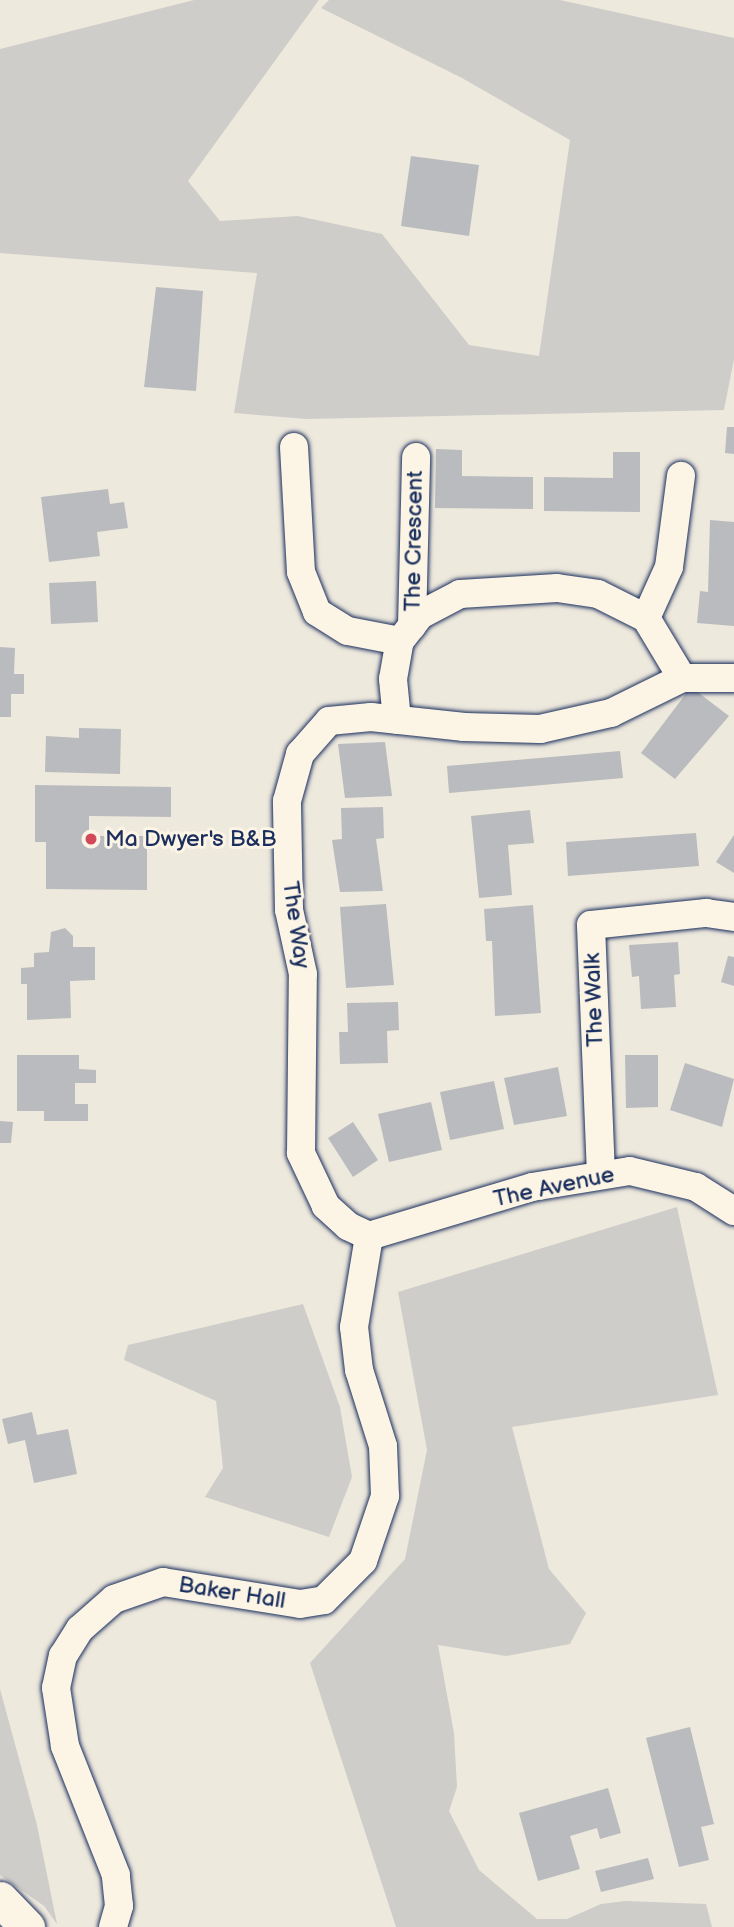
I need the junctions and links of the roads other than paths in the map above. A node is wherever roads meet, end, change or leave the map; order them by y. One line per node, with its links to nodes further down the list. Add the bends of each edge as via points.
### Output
1 (294, 447): 5 (street, The Crescent, via 301,572 317,612 348,631)
2 (416, 457): 5 (street, The Crescent)
3 (681, 476): 4 (street, via 669,567)
4 (646, 618): 5 (street, The Crescent, via 598,594 557,588 460,594 420,615); 6 (street)
5 (406, 634): 8 (street, The Crescent, via 393,679)
6 (682, 678): 7 (street, The Way); 8 (street, The Way, via 611,713 540,729)
7 (734, 678)
8 (397, 720): 12 (street, The Way, via 329,721 300,754 287,801 289,910 303,974 301,1153 326,1206 348,1226)
9 (734, 917): 10 (street, The Walk, via 706,913 591,925)
10 (601, 1175): 11 (street, The Avenue, via 630,1171 696,1187); 12 (street, The Avenue, via 532,1187)
11 (734, 1211)
12 (369, 1236): 15 (street, Baker Hall, via 354,1326 359,1370 383,1446 385,1496 363,1561 324,1600 300,1604 163,1582 114,1599 80,1629 63,1656 56,1688 65,1746 116,1875 119,1906)
13 (0, 1899): 14 (street)
14 (27, 1927)
15 (113, 1927)

